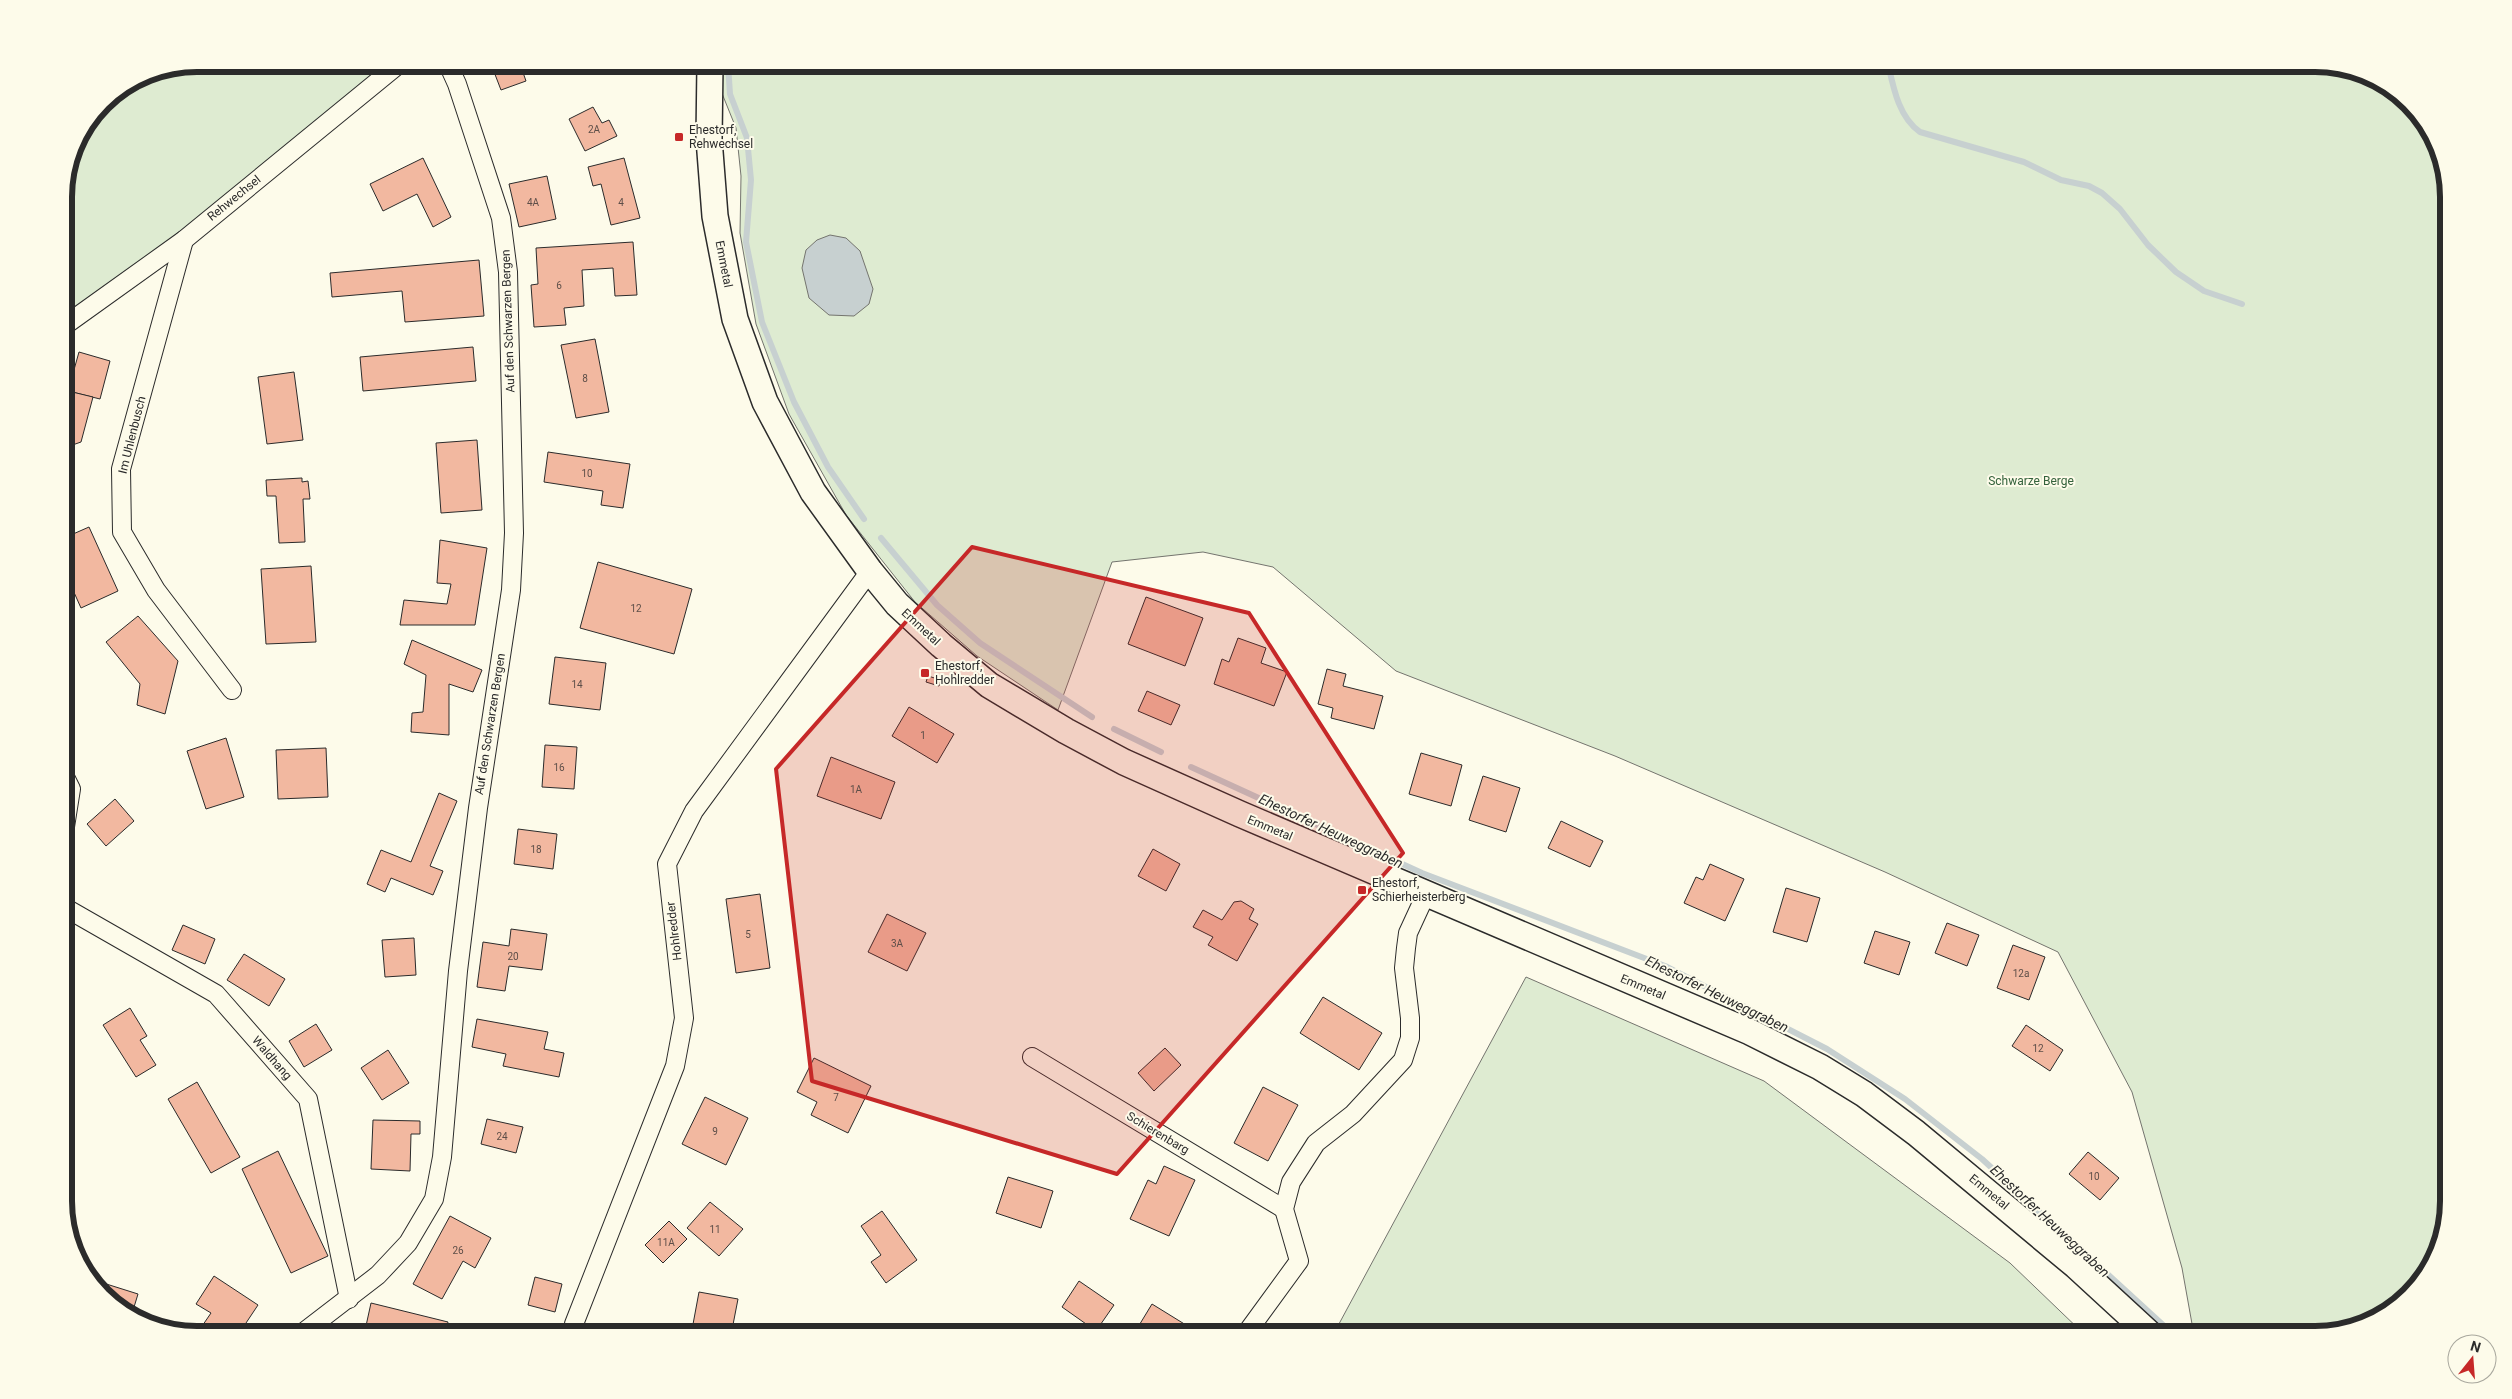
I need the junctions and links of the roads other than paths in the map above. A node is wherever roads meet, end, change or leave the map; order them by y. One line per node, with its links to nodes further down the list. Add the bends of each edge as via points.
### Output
1 (389, 73): 4 (street, Rehwechsel)
2 (452, 73): 12 (street, Auf den Schwarzen Bergen, via 501,218 508,272 514,533 511,590 476,818 458,971 442,1157 434,1199 408,1243 378,1275)
3 (710, 73): 6 (main road, Emmetal, via 709,139 715,216 735,319 766,402 814,492)
4 (184, 240): 5 (street, Rehwechsel); 7 (street, Im Uhlenbusch, via 121,469 122,532 156,590)
5 (73, 320)
6 (870, 571): 8 (main road, Emmetal, via 897,604 989,685 1066,731 1124,762); 14 (street, Hohlredder, via 694,811 667,864 684,1018 674,1066)
7 (232, 690)
8 (1426, 894): 11 (street, via 1408,933 1404,968 1410,1038 1403,1060 1353,1114 1316,1143 1291,1182); 16 (main road, Emmetal, via 1750,1032 1820,1067 1864,1094 1957,1165)
9 (73, 912): 12 (street, Waldhang, via 216,994 308,1099)
10 (1032, 1057): 11 (street, Schierenbarg)
11 (1284, 1209): 15 (street, via 1299,1261)
12 (349, 1299): 13 (street, Auf den Schwarzen Bergen)
13 (312, 1326)
14 (574, 1326)
15 (1252, 1326)
16 (2141, 1326)

